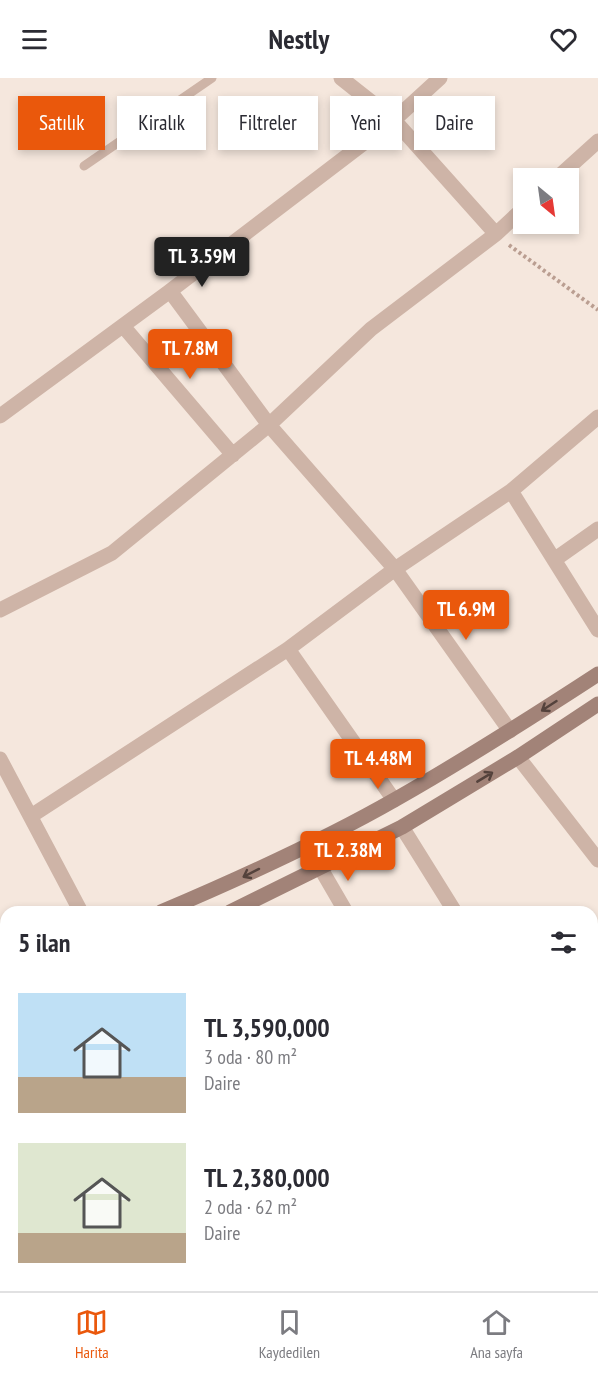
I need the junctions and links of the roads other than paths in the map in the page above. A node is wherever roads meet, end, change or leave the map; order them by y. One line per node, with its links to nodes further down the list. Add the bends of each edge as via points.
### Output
1 (212, 78): 9 (lane)
2 (341, 78): 4 (street)
3 (440, 78): 5 (street)
4 (364, 96)
5 (402, 113)
6 (402, 129): 12 (street)
7 (598, 141): 10 (street)
8 (355, 150): 13 (street)
9 (84, 166)
10 (568, 168)
11 (513, 218): 12 (street)
12 (496, 234): 17 (street, via 371,329)
13 (170, 291): 14 (street); 17 (street)
14 (123, 326): 15 (street); 18 (street)
15 (0, 416)
16 (598, 417): 19 (street)
17 (269, 424): 18 (street); 22 (street)
18 (233, 455): 23 (street, via 112,554)
19 (511, 490): 21 (street); 22 (street)
20 (598, 529): 21 (street)
21 (554, 560): 24 (street)
22 (395, 569): 25 (street); 28 (street)
23 (0, 610)
24 (598, 630)
25 (288, 649): 31 (street); 32 (street)
26 (598, 674): 28 (main road, one-way to 28)
27 (598, 704): 29 (main road)
28 (510, 731): 31 (main road)
29 (518, 757): 33 (main road, one-way to 29); 34 (street)
30 (0, 759): 32 (street)
31 (394, 800): 37 (main road, one-way to 37, via 241,878)
32 (31, 816): 36 (street)
33 (402, 827): 35 (main road); 40 (street)
34 (598, 860)
35 (321, 869): 38 (main road); 39 (street)
36 (78, 906)
37 (175, 906)
38 (243, 906)
39 (343, 906)
40 (451, 906)

